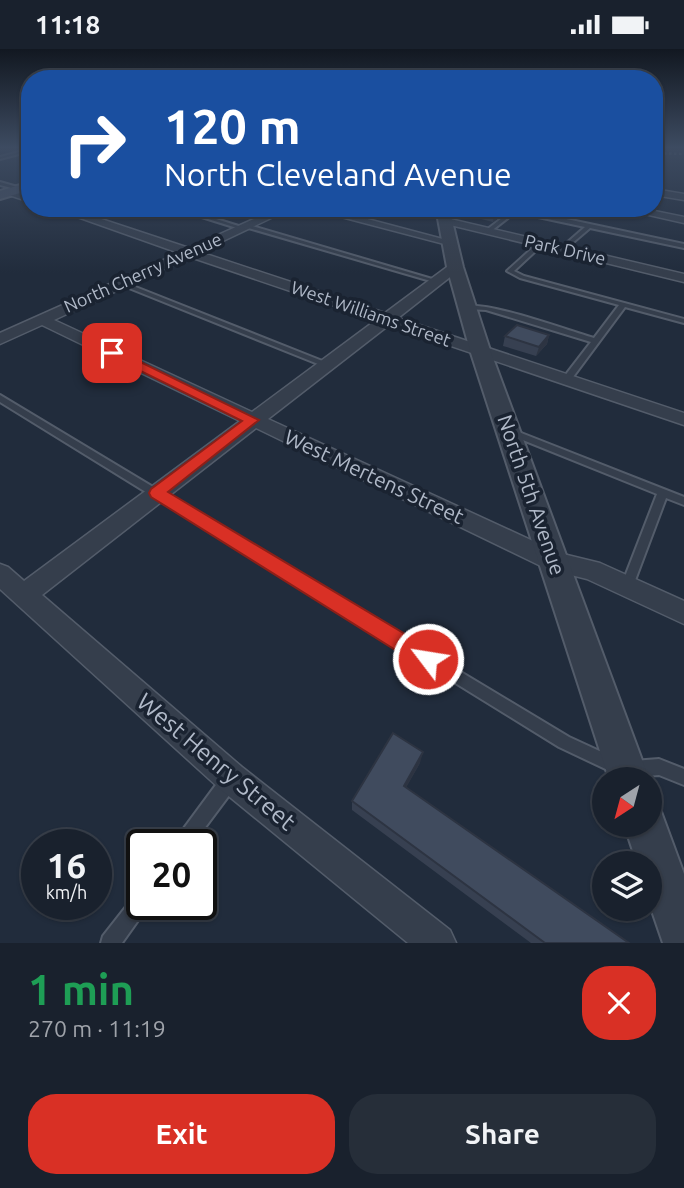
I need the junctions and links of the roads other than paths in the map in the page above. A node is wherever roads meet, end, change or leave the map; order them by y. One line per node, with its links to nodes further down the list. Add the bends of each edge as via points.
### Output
1 (663, 192): 2 (street)
2 (684, 197)
3 (663, 216): 10 (street)
4 (84, 217): 18 (street, West Williams Street)
5 (208, 217): 12 (lane)
6 (267, 217): 12 (street, North Cherry Avenue)
7 (345, 217): 14 (street, Park Drive)
8 (511, 217): 13 (lane)
9 (544, 217): 11 (lane)
10 (684, 220)
11 (589, 226): 16 (lane); 17 (lane)
12 (245, 227): 14 (lane); 18 (street, North Cherry Avenue)
13 (488, 231): 14 (street, Park Drive); 15 (street, Park Drive)
14 (445, 244): 22 (street, North 5th Avenue); 23 (street)
15 (540, 244): 17 (street, Park Drive); 21 (lane, via 510,271)
16 (684, 246)
17 (564, 249): 19 (street, Park Drive)
18 (189, 252): 20 (street, North Cherry Avenue); 23 (street, West Williams Street)
19 (684, 278)
20 (121, 283): 24 (street, North Cherry Avenue); 29 (lane)
21 (623, 305): 25 (lane); 27 (lane)
22 (467, 307): 27 (lane, via 487,308); 28 (street, North 5th Avenue)
23 (385, 319): 28 (street, West Williams Street); 29 (street)
24 (42, 320): 26 (street, North Cherry Avenue); 34 (street, West Mertens Street)
25 (684, 321)
26 (0, 338)
27 (595, 341): 30 (lane)
28 (480, 350): 30 (street, West Williams Street); 35 (street, North 5th Avenue)
29 (326, 364): 34 (street)
30 (567, 379): 33 (street, West Williams Street)
31 (0, 398): 36 (lane)
32 (684, 398): 33 (street)
33 (680, 417)
34 (252, 420): 36 (street); 39 (street, West Mertens Street)
35 (509, 431): 37 (lane); 39 (street, North 5th Avenue)
36 (157, 493): 42 (street); 44 (lane, via 564,742)
37 (663, 493): 38 (lane); 41 (lane)
38 (684, 501)
39 (555, 562): 41 (street, West Mertens Street, via 592,571); 45 (street, North 5th Avenue)
40 (0, 574): 42 (street, West Henry Street)
41 (627, 587): 43 (street, West Mertens Street)
42 (24, 595): 48 (street, West Henry Street)
43 (684, 613)
44 (613, 767)
45 (625, 767)
46 (662, 768): 47 (lane)
47 (684, 777)
48 (231, 778): 49 (lane); 54 (street, West Henry Street)
49 (194, 829)
50 (649, 837): 52 (street)
51 (127, 920): 53 (lane)
52 (684, 938)
53 (110, 943)
54 (437, 943)

